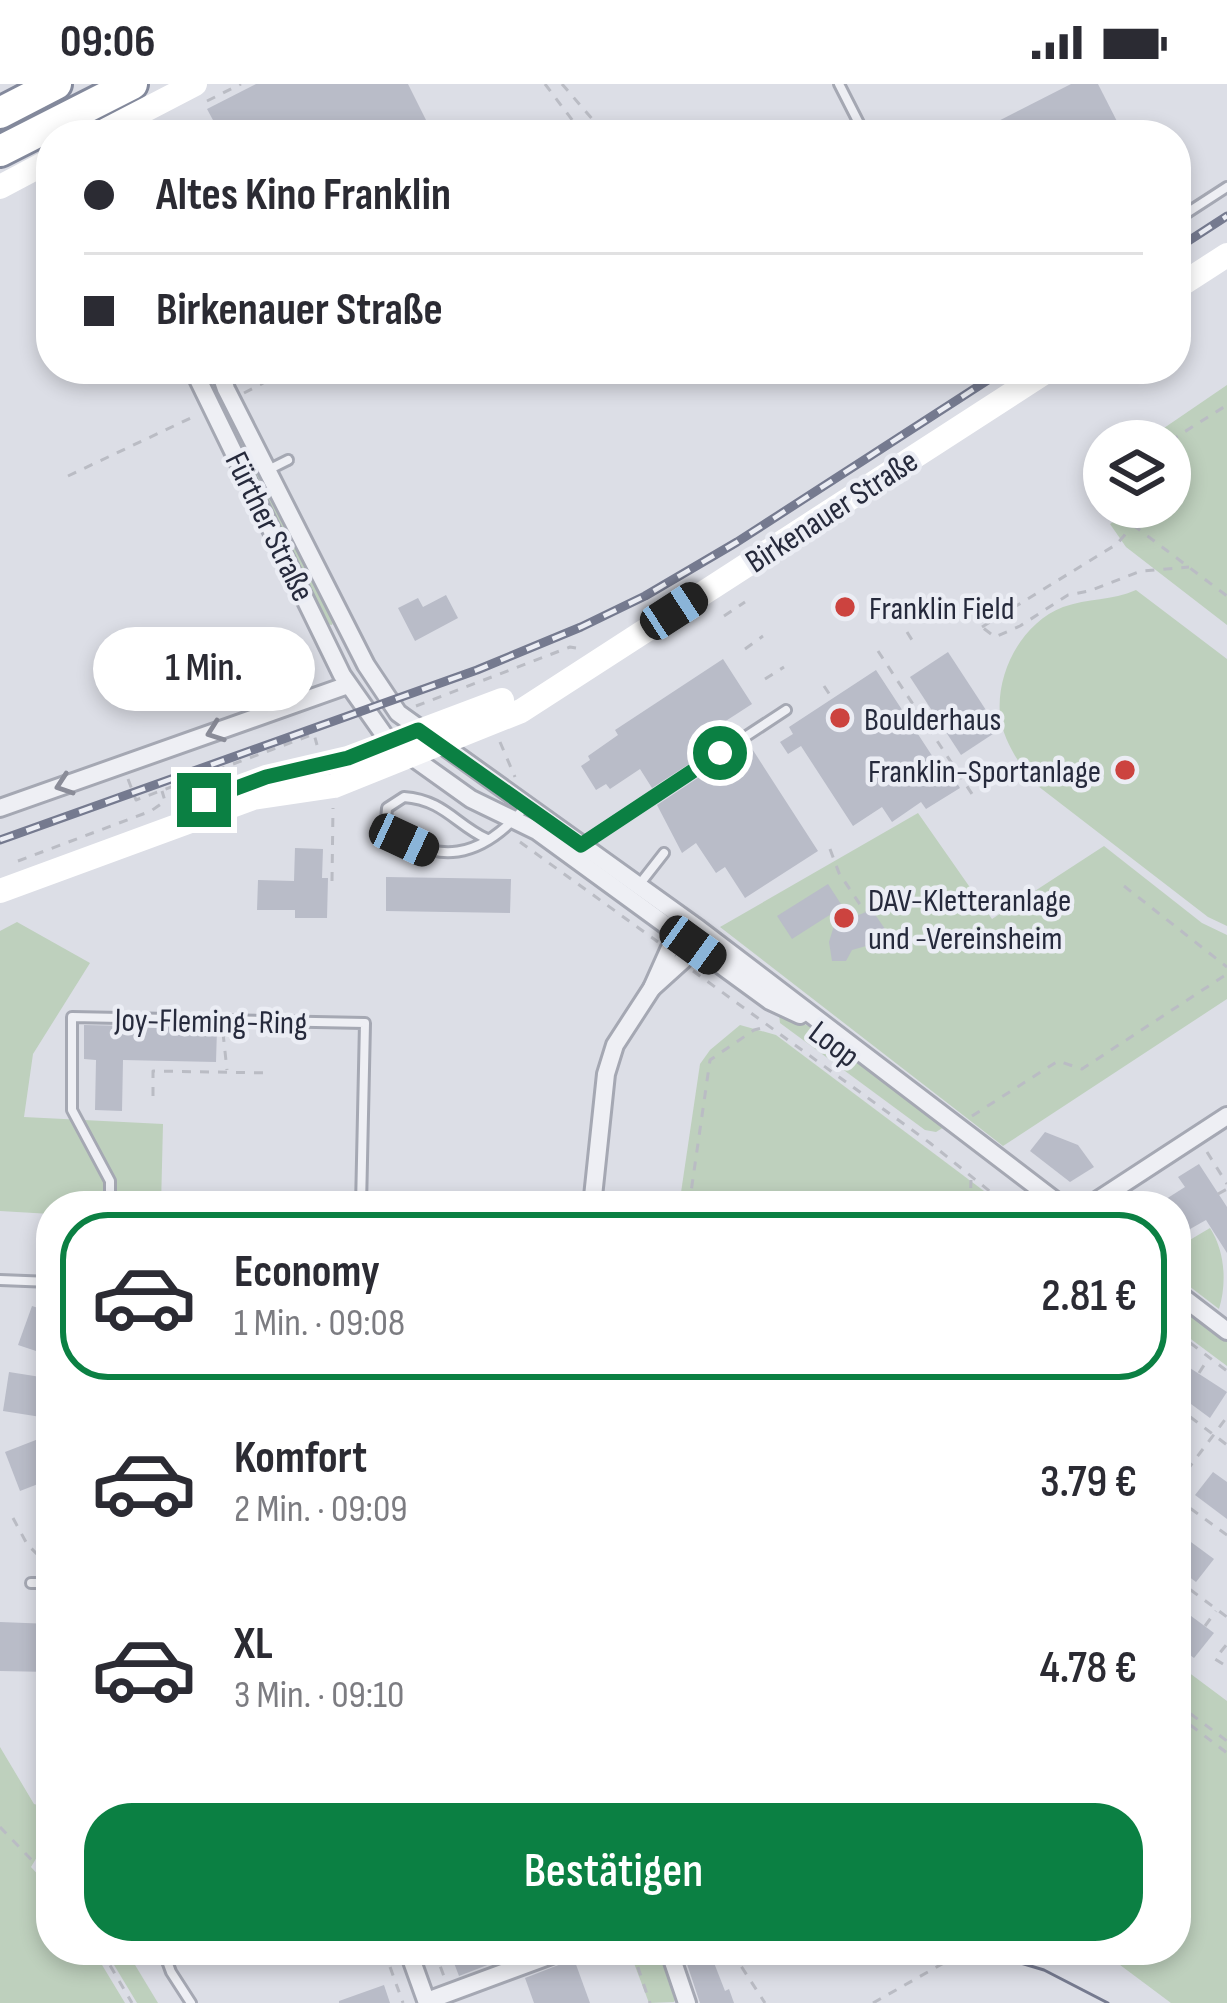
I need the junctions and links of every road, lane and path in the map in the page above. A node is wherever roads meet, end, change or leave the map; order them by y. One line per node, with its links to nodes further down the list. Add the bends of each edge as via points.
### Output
1 (56, 84): 7 (highway)
2 (195, 84): 6 (street)
3 (545, 84): 10 (path)
4 (562, 84): 11 (path)
5 (839, 84): 12 (lane)
6 (137, 98): 8 (highway); 9 (street)
7 (0, 113)
8 (80, 120)
9 (113, 120)
10 (570, 120)
11 (593, 120)
12 (857, 120)
13 (36, 137): 14 (highway)
14 (0, 151)
15 (36, 168): 16 (street)
16 (0, 187)
17 (1227, 187): 18 (lane)
18 (1191, 210)
19 (1227, 255): 20 (street)
20 (1191, 278)
21 (200, 384): 27 (street, Fürther Straße)
22 (231, 384): 25 (street, Fürther Straße)
23 (261, 384): 25 (path)
24 (1027, 384): 47 (street, Birkenauer Straße)
25 (239, 395): 30 (street, Fürther Straße)
26 (1227, 406): 28 (path)
27 (212, 408): 31 (path); 42 (street, Fürther Straße)
28 (1191, 429)
29 (288, 460): 30 (lane)
30 (267, 470): 39 (street, Fürther Straße)
31 (68, 476)
32 (1130, 528): 40 (path)
33 (1137, 528): 34 (path)
34 (1189, 567): 35 (path); 40 (path, via 1141,571 1068,595 1006,634 994,637)
35 (1227, 596)
36 (965, 598): 40 (path)
37 (745, 602): 38 (path)
38 (724, 616)
39 (345, 624): 42 (lane); 49 (street, Fürther Straße)
40 (982, 627)
41 (907, 632): 44 (path)
42 (324, 635): 51 (street, Fürther Straße)
43 (763, 637): 45 (path)
44 (912, 640)
45 (745, 649)
46 (878, 651): 62 (path)
47 (606, 655): 53 (path, via 571,647); 58 (street, Birkenauer Straße, via 550,689 512,697)
48 (784, 667): 50 (path)
49 (374, 675): 51 (lane); 58 (street, Fürther Straße, via 398,713)
50 (765, 679)
51 (348, 685): 59 (street, Fürther Straße); 64 (street, one-way to 64)
52 (824, 686): 54 (path)
53 (467, 687)
54 (834, 701)
55 (786, 710): 68 (lane)
56 (314, 734): 61 (path)
57 (498, 736): 63 (path)
58 (428, 738): 59 (street, Birkenauer Straße); 63 (street, Fürther Straße)
59 (400, 749): 63 (street, Fürther Straße, via 471,799); 74 (street, Birkenauer Straße, via 266,777 34,862)
60 (128, 778): 61 (path, via 136,800)
61 (161, 788): 71 (path, via 165,801 152,811)
62 (976, 800)
63 (519, 803): 66 (street); 67 (lane); 68 (street)
64 (0, 808)
65 (332, 808): 72 (path)
66 (532, 838): 75 (street); 77 (path, via 568,878)
67 (487, 839): 67 (lane, via 426,800 404,797 387,808 386,821 404,840 432,853)
68 (581, 845): 75 (street)
69 (830, 849): 76 (path)
70 (664, 853): 75 (lane)
71 (31, 855)
72 (332, 881)
73 (1124, 886): 78 (path)
74 (0, 890)
75 (634, 893): 77 (street)
76 (865, 912)
77 (686, 944): 81 (path); 86 (street, via 814,1020); 92 (street, via 615,1045)
78 (1227, 967)
79 (1227, 974): 86 (path, via 1082,1069 1058,1061)
80 (216, 1020): 82 (path, via 227,1038); 90 (lane, Joy-Fleming-Ring, via 72,1018 71,1110); 91 (lane, Joy-Fleming-Ring, via 365,1023)
81 (766, 1027): 88 (path, Loop); 93 (path, Loop, via 710,1060)
82 (227, 1072): 83 (path); 84 (path, via 153,1071)
83 (271, 1073)
84 (153, 1096)
85 (1227, 1116): 87 (street)
86 (955, 1127): 96 (street)
87 (1196, 1135): 89 (path); 97 (street)
88 (970, 1178): 94 (path); 95 (path, Loop)
89 (1227, 1186): 98 (path)
90 (110, 1191)
91 (361, 1191)
92 (594, 1191)
93 (691, 1191)
94 (970, 1191)
95 (988, 1191)
96 (1042, 1191)
97 (1112, 1191)
98 (1218, 1194)
99 (0, 1280): 100 (lane)
100 (36, 1281)
101 (1191, 1303): 102 (street)
102 (1227, 1331)
103 (1191, 1343): 104 (path)
104 (1209, 1357): 105 (path); 106 (path)
105 (1227, 1371)
106 (1199, 1373)
107 (1191, 1417): 109 (path)
108 (1227, 1417): 109 (path)
109 (1214, 1435): 110 (path); 111 (path)
110 (1227, 1445)
111 (1191, 1465)
112 (1191, 1509): 114 (path)
113 (13, 1518): 115 (path)
114 (1227, 1535)
115 (36, 1553)
116 (32, 1583): 117 (lane)
117 (36, 1583)
118 (1191, 1590): 119 (path)
119 (1217, 1609): 120 (path); 121 (path)
120 (1227, 1617)
121 (1204, 1626)
122 (1227, 1644): 123 (path, via 1215,1659)
123 (1222, 1664)
124 (1191, 1714): 126 (path)
125 (1191, 1725): 127 (path)
126 (1227, 1742)
127 (1227, 1753)
128 (0, 1827): 129 (path)
129 (36, 1864)
130 (109, 1965): 140 (path)
131 (169, 1965): 141 (lane)
132 (389, 1965): 142 (path)
133 (413, 1965): 139 (street)
134 (525, 1965): 139 (street)
135 (637, 1965): 143 (path)
136 (674, 1965): 144 (street)
137 (740, 1965): 145 (path)
138 (940, 1965): 146 (path)
139 (427, 2002)
140 (132, 2003)
141 (191, 2003)
142 (403, 2003)
143 (650, 2003)
144 (688, 2003)
145 (765, 2003)
146 (873, 2003)

